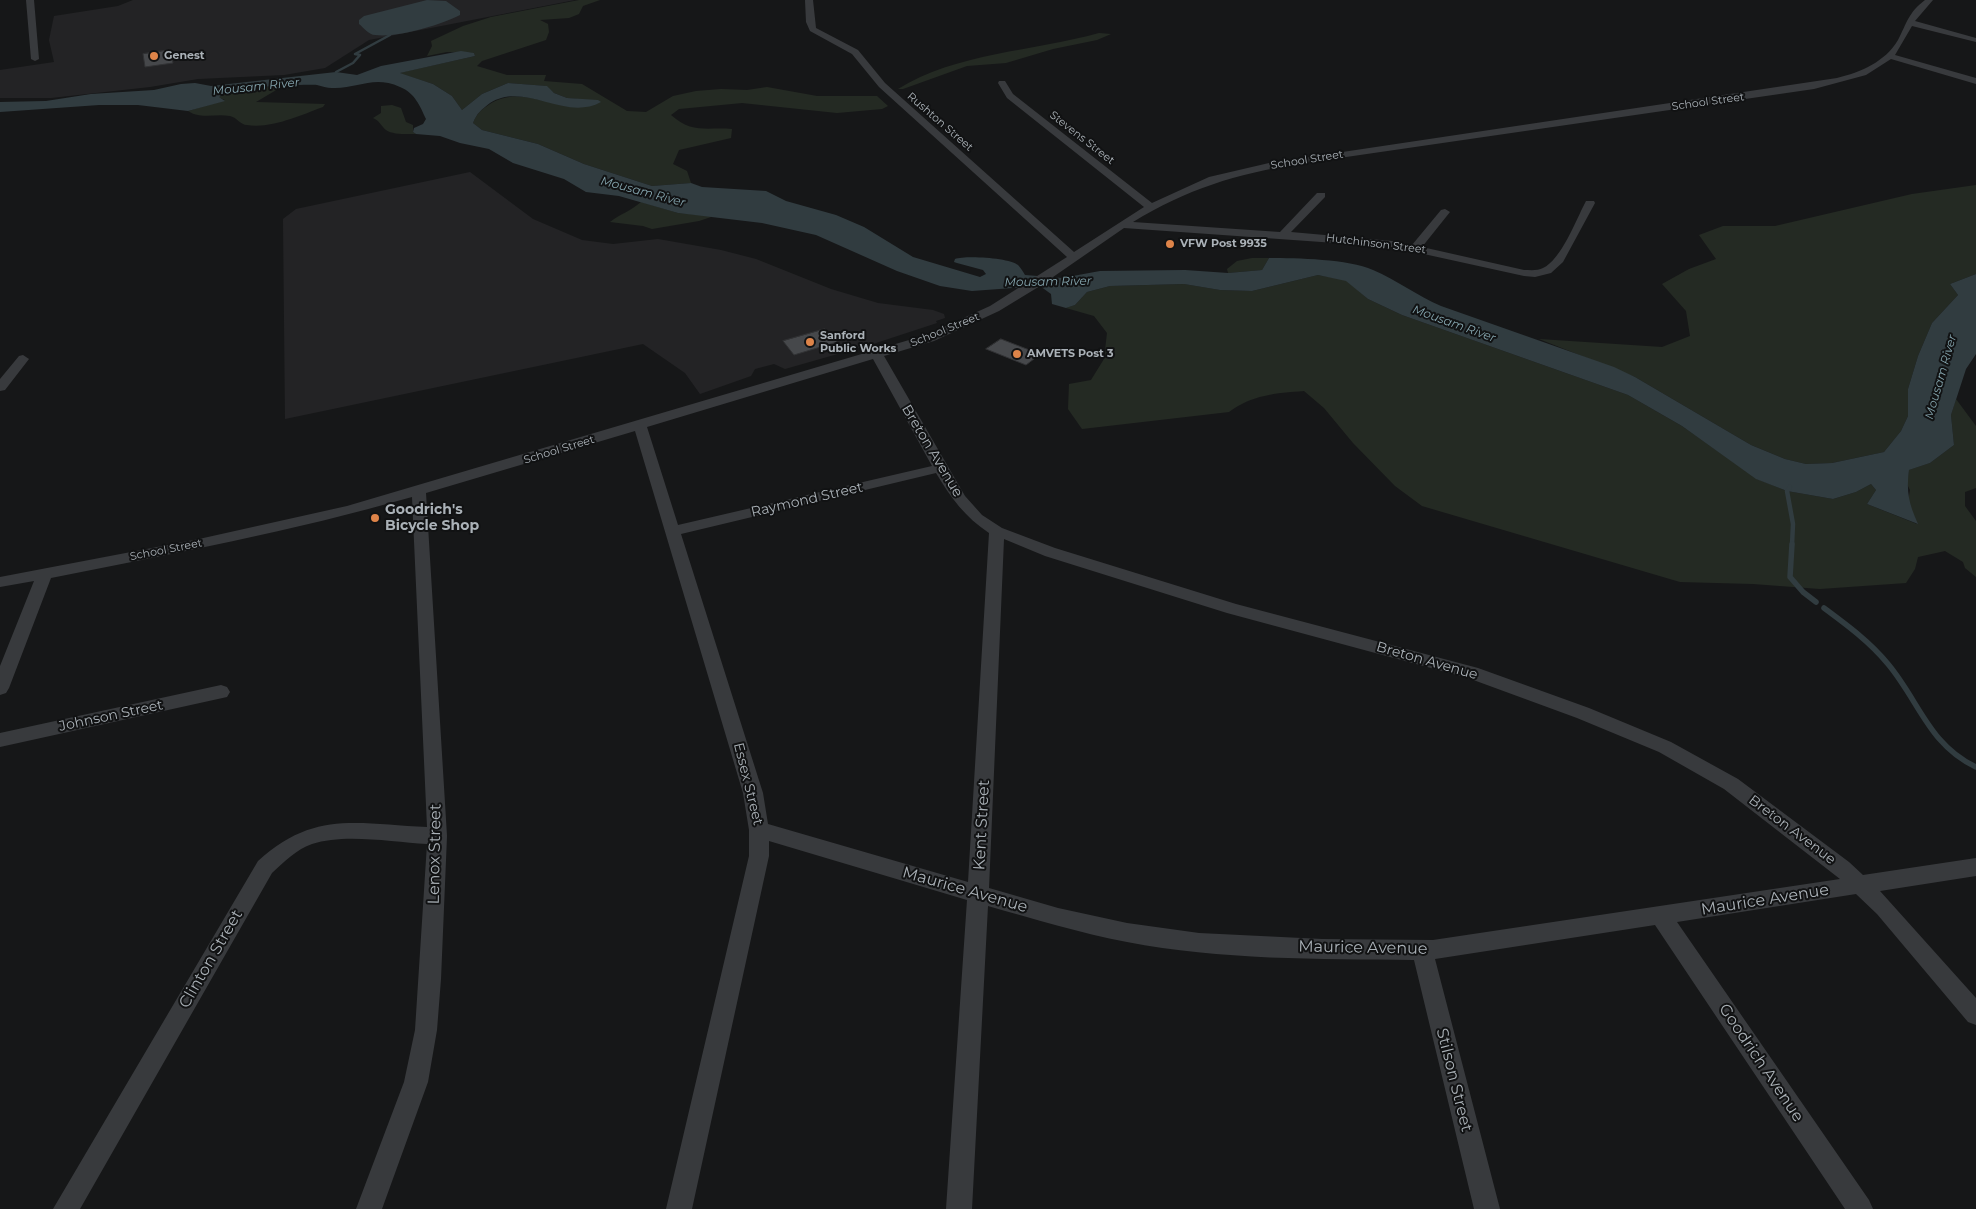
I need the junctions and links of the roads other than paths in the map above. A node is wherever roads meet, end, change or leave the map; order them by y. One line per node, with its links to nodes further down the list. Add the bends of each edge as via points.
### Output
1 (30, 0): 7 (street)
2 (809, 0): 17 (street, Rushton Street, via 813,29 855,52 882,85)
3 (1929, 0): 4 (street, School Street)
4 (1908, 22): 5 (street); 6 (street, School Street, via 1901,40)
5 (1976, 40)
6 (1889, 56): 8 (street); 12 (street, School Street, via 1855,77 1814,86 1260,167 1200,183)
7 (35, 59)
8 (1976, 81)
9 (1002, 83): 12 (street, Stevens Street, via 1010,96)
10 (1321, 195): 15 (street)
11 (1590, 203): 16 (street, Hutchinson Street, via 1557,264 1543,273 1524,272)
12 (1151, 207): 14 (street, School Street)
13 (1445, 212): 16 (street)
14 (1122, 225): 15 (street, Hutchinson Street); 17 (street, School Street)
15 (1283, 235): 16 (street, Hutchinson Street)
16 (1416, 248)
17 (1073, 257): 18 (street, School Street, via 1029,288 964,325)
18 (877, 354): 21 (street, School Street); 22 (street, Breton Avenue)
19 (23, 359): 20 (street)
20 (0, 387)
21 (640, 425): 23 (street, School Street); 24 (street, Essex Street)
22 (940, 468): 24 (street, Raymond Street); 25 (street, Breton Avenue, via 959,498 977,518)
23 (419, 491): 26 (street, School Street, via 246,534); 32 (street, Lenox Street)
24 (674, 531): 31 (street, Essex Street, via 753,793)
25 (997, 531): 34 (street, Breton Avenue, via 1050,552 1233,609 1472,673 1610,724 1665,747 1731,784 1804,837); 35 (street, Kent Street)
26 (45, 573): 27 (street, School Street); 28 (street)
27 (0, 582)
28 (0, 688)
29 (221, 692): 30 (street, Johnson Street)
30 (0, 740)
31 (760, 830): 35 (street, Maurice Avenue); 41 (street, Essex Street, via 759,856)
32 (437, 836): 39 (street, Clinton Street, via 335,832 313,835 280,853 265,867); 40 (street, Lenox Street, via 430,979 421,1057 409,1105)
33 (1976, 867): 34 (street, Maurice Avenue)
34 (1861, 885): 36 (street, Maurice Avenue); 38 (street, Breton Avenue)
35 (978, 894): 37 (street, Maurice Avenue, via 1120,932 1190,941 1322,949); 42 (street, Kent Street)
36 (1661, 916): 37 (street, Maurice Avenue); 44 (street, Goodrich Avenue)
37 (1422, 950): 43 (street, Stilson Street)
38 (1976, 1014)
39 (66, 1209)
40 (369, 1209)
41 (679, 1209)
42 (959, 1209)
43 (1487, 1209)
44 (1860, 1209)

